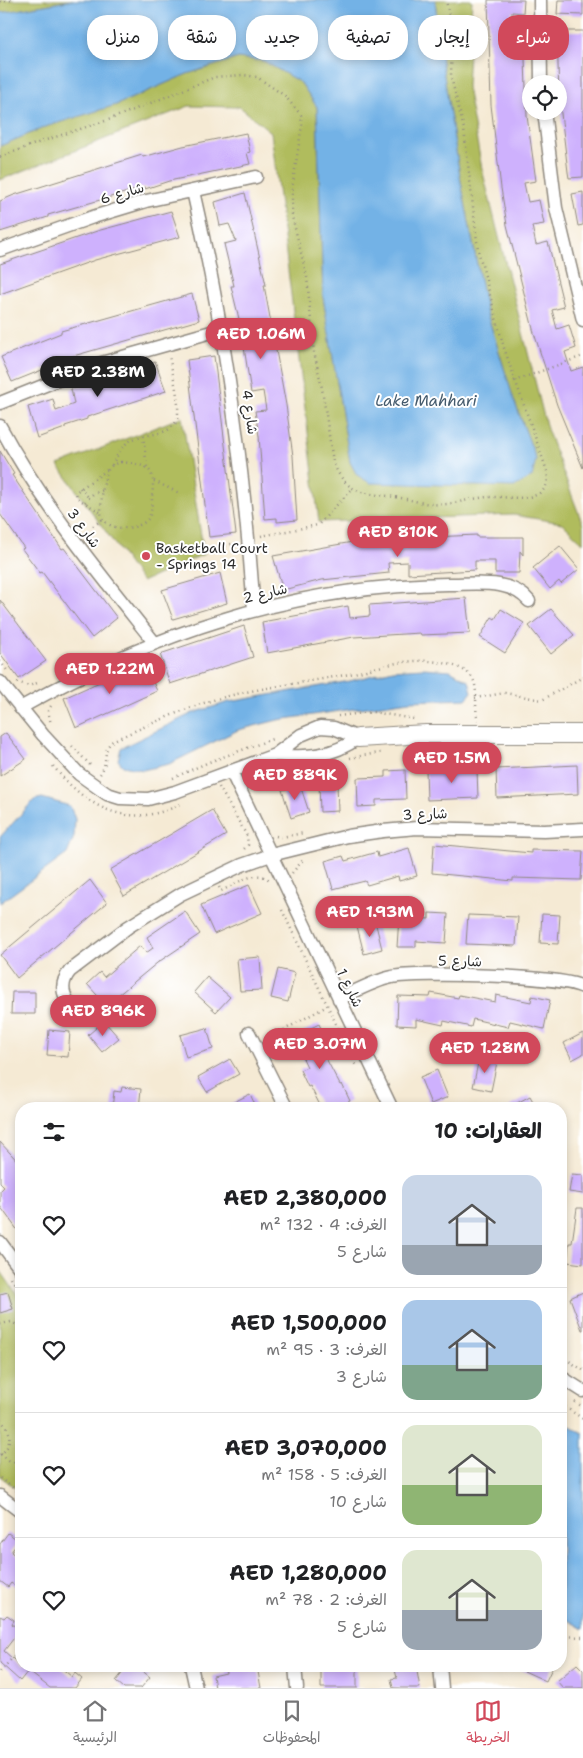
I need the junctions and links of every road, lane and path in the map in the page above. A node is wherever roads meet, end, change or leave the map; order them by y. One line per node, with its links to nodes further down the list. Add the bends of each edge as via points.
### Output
1 (14, 0): 4 (path)
2 (446, 0): 15 (path, via 452,31 452,77 464,129 476,238)
3 (540, 0): 5 (street)
4 (0, 2)
5 (541, 75)
6 (545, 120): 11 (street, via 556,208)
7 (0, 157): 24 (path, via 128,113 215,77 258,77 285,96 300,115 302,125 292,188 292,216 307,277 314,352 333,462)
8 (256, 177): 9 (street, شارع 6)
9 (193, 191): 10 (street, شارع 6, via 92,217); 12 (street, شارع 4)
10 (0, 250)
11 (583, 320)
12 (222, 329): 13 (street); 32 (street, شارع 4)
13 (154, 348): 16 (street, via 98,364); 18 (path, via 156,358 169,354 178,418 170,429)
14 (583, 356): 15 (path)
15 (514, 380): 24 (path, via 547,471 547,483 538,494 438,504 381,497)
16 (0, 403)
17 (0, 426): 36 (street, شارع 3, via 50,506)
18 (143, 436): 19 (path, via 124,446); 20 (path)
19 (112, 466): 20 (path, via 121,462 142,464); 21 (path)
20 (148, 468): 22 (path)
21 (108, 469): 23 (path); 25 (path)
22 (154, 481): 26 (path); 30 (path, via 150,515 142,524 130,528 110,525)
23 (80, 488): 27 (path); 28 (path, via 76,495)
24 (352, 488): 32 (path, via 318,524)
25 (104, 490): 27 (path); 29 (path)
26 (179, 493)
27 (89, 498): 28 (path)
28 (85, 502): 29 (path)
29 (100, 513): 30 (path)
30 (103, 519): 31 (path)
31 (93, 526)
32 (249, 540): 33 (path); 35 (street, شارع 4)
33 (201, 551)
34 (530, 601): 35 (street, شارع 2, via 521,592 502,585 435,584 347,592)
35 (254, 610): 36 (street, شارع 2)
36 (154, 642): 43 (street, شارع 2)
37 (0, 661): 39 (path, via 12,678 22,685)
38 (583, 677): 41 (path, via 542,700 505,693)
39 (44, 680)
40 (0, 682): 43 (street)
41 (475, 698): 46 (path, via 479,721); 56 (path, via 475,686 469,674 428,661 398,662 348,675 238,694 199,705 114,740 107,746)
42 (56, 701): 47 (path, via 48,711 48,718)
43 (20, 708): 55 (street, via 79,774 107,794 134,800 155,798)
44 (334, 717): 45 (path, via 373,712)
45 (417, 719)
46 (470, 721)
47 (57, 731)
48 (583, 734): 50 (street, via 426,734)
49 (280, 736): 58 (path)
50 (358, 738): 53 (street, via 323,755); 53 (street, via 342,730 320,727 301,735)
51 (69, 743): 56 (path)
52 (388, 752): 54 (path)
53 (275, 755): 55 (street)
54 (343, 760)
55 (231, 771): 62 (street, شارع 1)
56 (100, 774): 57 (path)
57 (108, 779)
58 (165, 782)
59 (583, 829): 61 (street, شارع 3, via 417,828)
60 (272, 833): 61 (path, via 281,837 312,832)
61 (315, 845): 62 (street, شارع 3); 63 (path, via 318,856 302,861)
62 (271, 856): 65 (street, شارع 1); 66 (street, via 235,868 181,894 128,926 70,970 64,980 63,992)
63 (291, 879)
64 (583, 987): 65 (street, شارع 5, via 552,979 412,975 377,982)
65 (339, 999): 68 (path); 70 (street, شارع 1)
66 (79, 1018)
67 (250, 1033): 68 (street)
68 (256, 1045): 69 (street)
69 (284, 1102)
70 (389, 1102)
71 (0, 1242): 72 (street)
72 (15, 1262)
73 (15, 1323): 74 (path)
74 (0, 1324)
75 (567, 1360): 76 (path)
76 (583, 1370)
77 (567, 1381): 78 (street)
78 (583, 1391)
79 (567, 1408): 80 (path)
80 (583, 1419)
81 (0, 1420): 82 (path, via 10,1435 8,1447)
82 (0, 1454): 83 (path)
83 (15, 1462)
84 (0, 1478): 85 (path)
85 (15, 1489)
86 (0, 1496): 87 (street)
87 (15, 1507)
88 (567, 1637): 89 (path)
89 (583, 1638)
90 (15, 1655): 91 (path)
91 (0, 1672)
92 (192, 1672): 95 (street)
93 (296, 1672): 96 (street)
94 (441, 1672): 97 (street)
95 (196, 1688)
96 (297, 1688)
97 (442, 1688)

